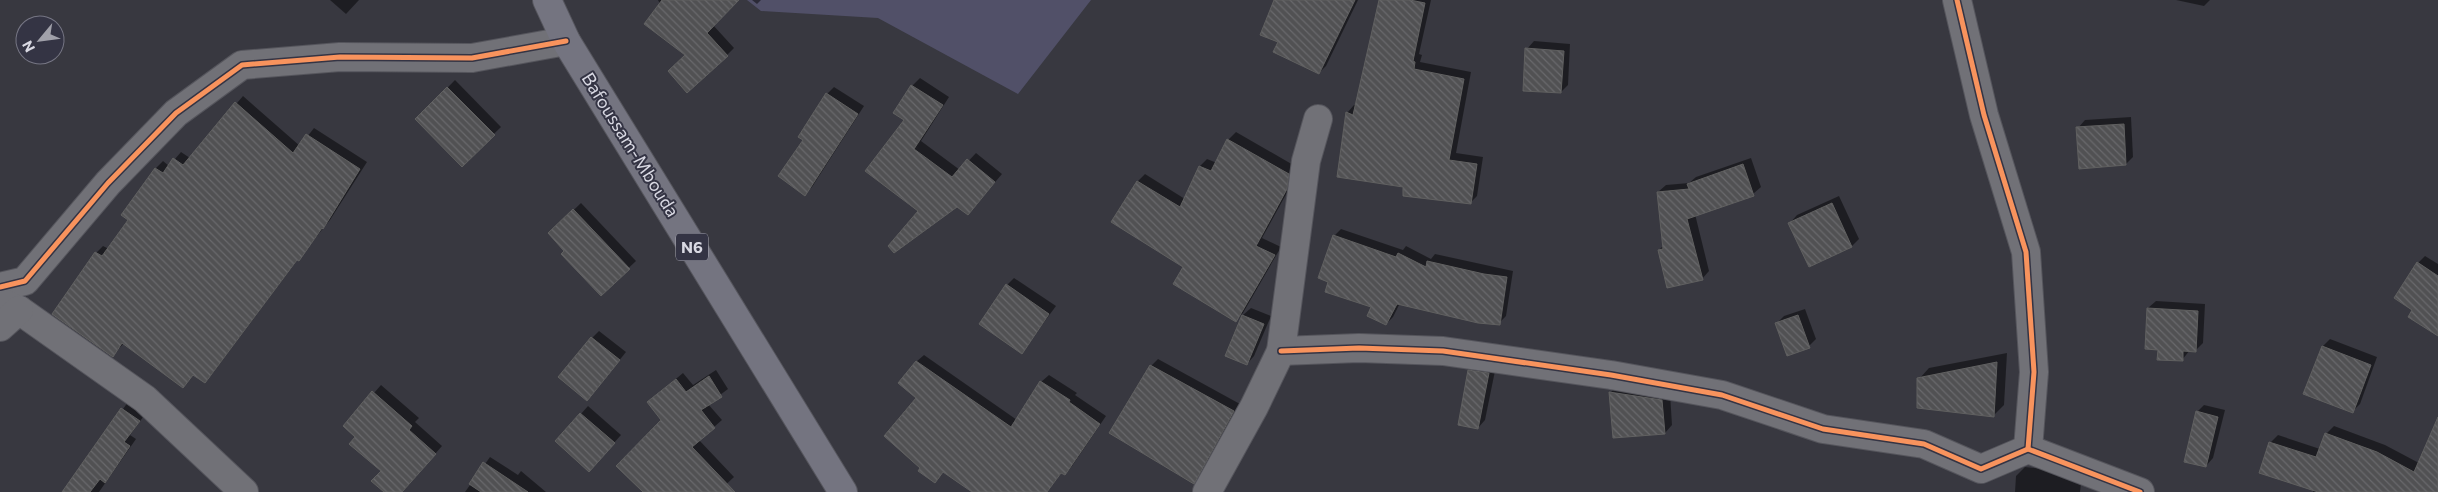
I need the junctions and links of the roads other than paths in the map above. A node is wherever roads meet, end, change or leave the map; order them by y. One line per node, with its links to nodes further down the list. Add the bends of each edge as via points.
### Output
1 (547, 0): 3 (highway, Bafoussam-Mbouda / N6)
2 (1957, 0): 8 (street, via 1984,115 2026,252 2034,372)
3 (566, 41): 5 (street, via 472,58 340,57 242,65 176,113 108,183 25,281); 11 (highway, Bafoussam-Mbouda / N6)
4 (1318, 119): 7 (street, via 1306,161)
5 (0, 287)
6 (6, 313): 10 (street, via 145,399)
7 (1281, 352): 9 (street, via 1359,348 1443,351 1722,395 1823,429 1924,444); 12 (street)
8 (2028, 449): 9 (street); 13 (street)
9 (1979, 480)
10 (244, 492)
11 (843, 492)
12 (1207, 492)
13 (2140, 492)

